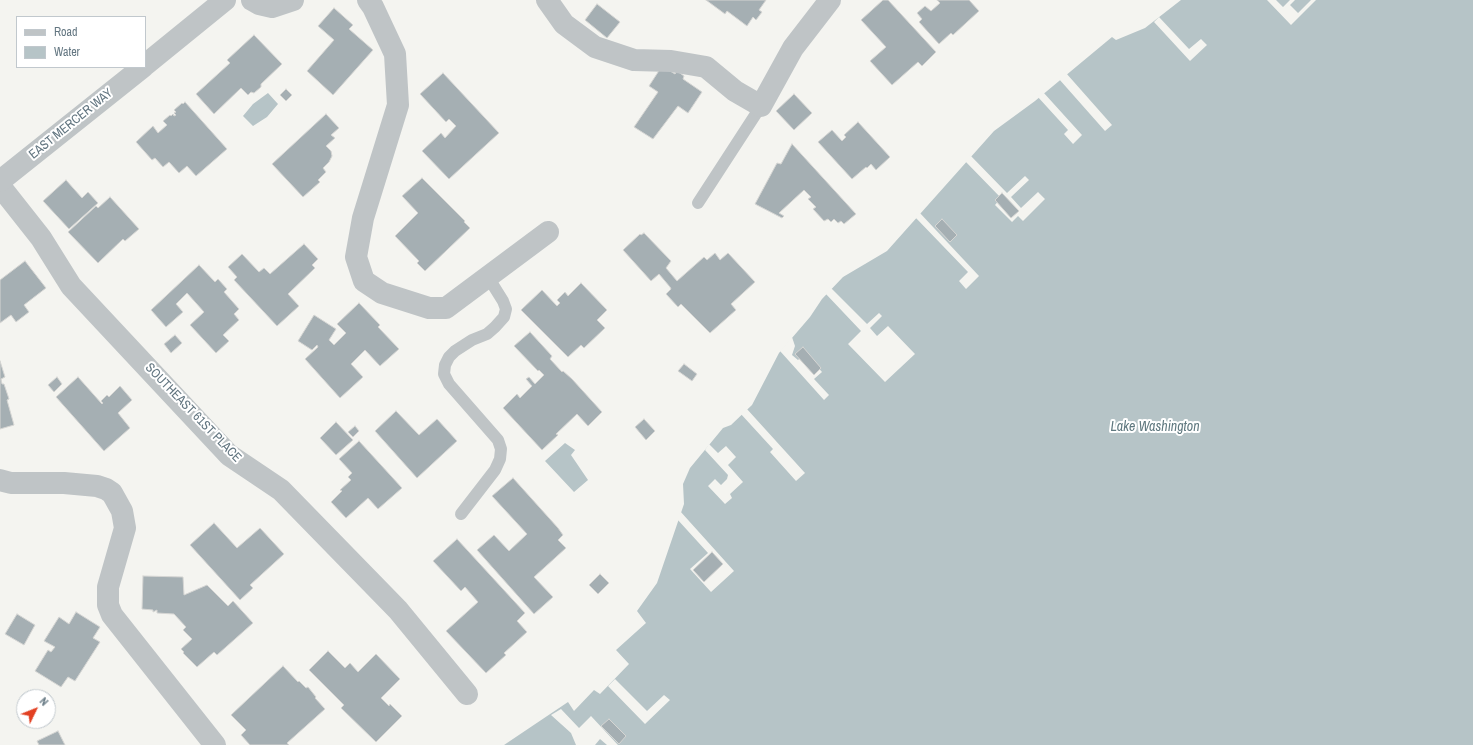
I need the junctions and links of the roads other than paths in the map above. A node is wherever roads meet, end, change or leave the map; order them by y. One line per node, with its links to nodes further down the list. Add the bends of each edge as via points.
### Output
1 (225, 0): 7 (street, EAST MERCER WAY)
2 (252, 0): 3 (street, via 272,7)
3 (293, 0)
4 (368, 0): 14 (street, via 395,54 398,105 363,218 356,257 364,281 382,293 429,308 446,308)
5 (547, 0): 9 (street, via 564,24 595,47 634,60 671,61 706,67 735,91)
6 (830, 0): 9 (street, via 793,48)
7 (146, 64)
8 (142, 68): 10 (street, EAST MERCER WAY)
9 (761, 106): 12 (lane)
10 (0, 182)
11 (0, 186): 17 (street, SOUTHEAST 61ST PLACE, via 41,238 71,286 229,455 281,490 398,610)
12 (698, 203)
13 (548, 232): 14 (street)
14 (488, 277): 16 (lane, via 503,301 506,309 504,317 487,334 455,351 445,365 444,374 449,384 498,440 501,449 495,470)
15 (0, 480): 18 (street, via 11,483 97,486 112,493 122,511 125,528 108,587 108,605 112,615)
16 (462, 514)
17 (467, 694)
18 (215, 745)

